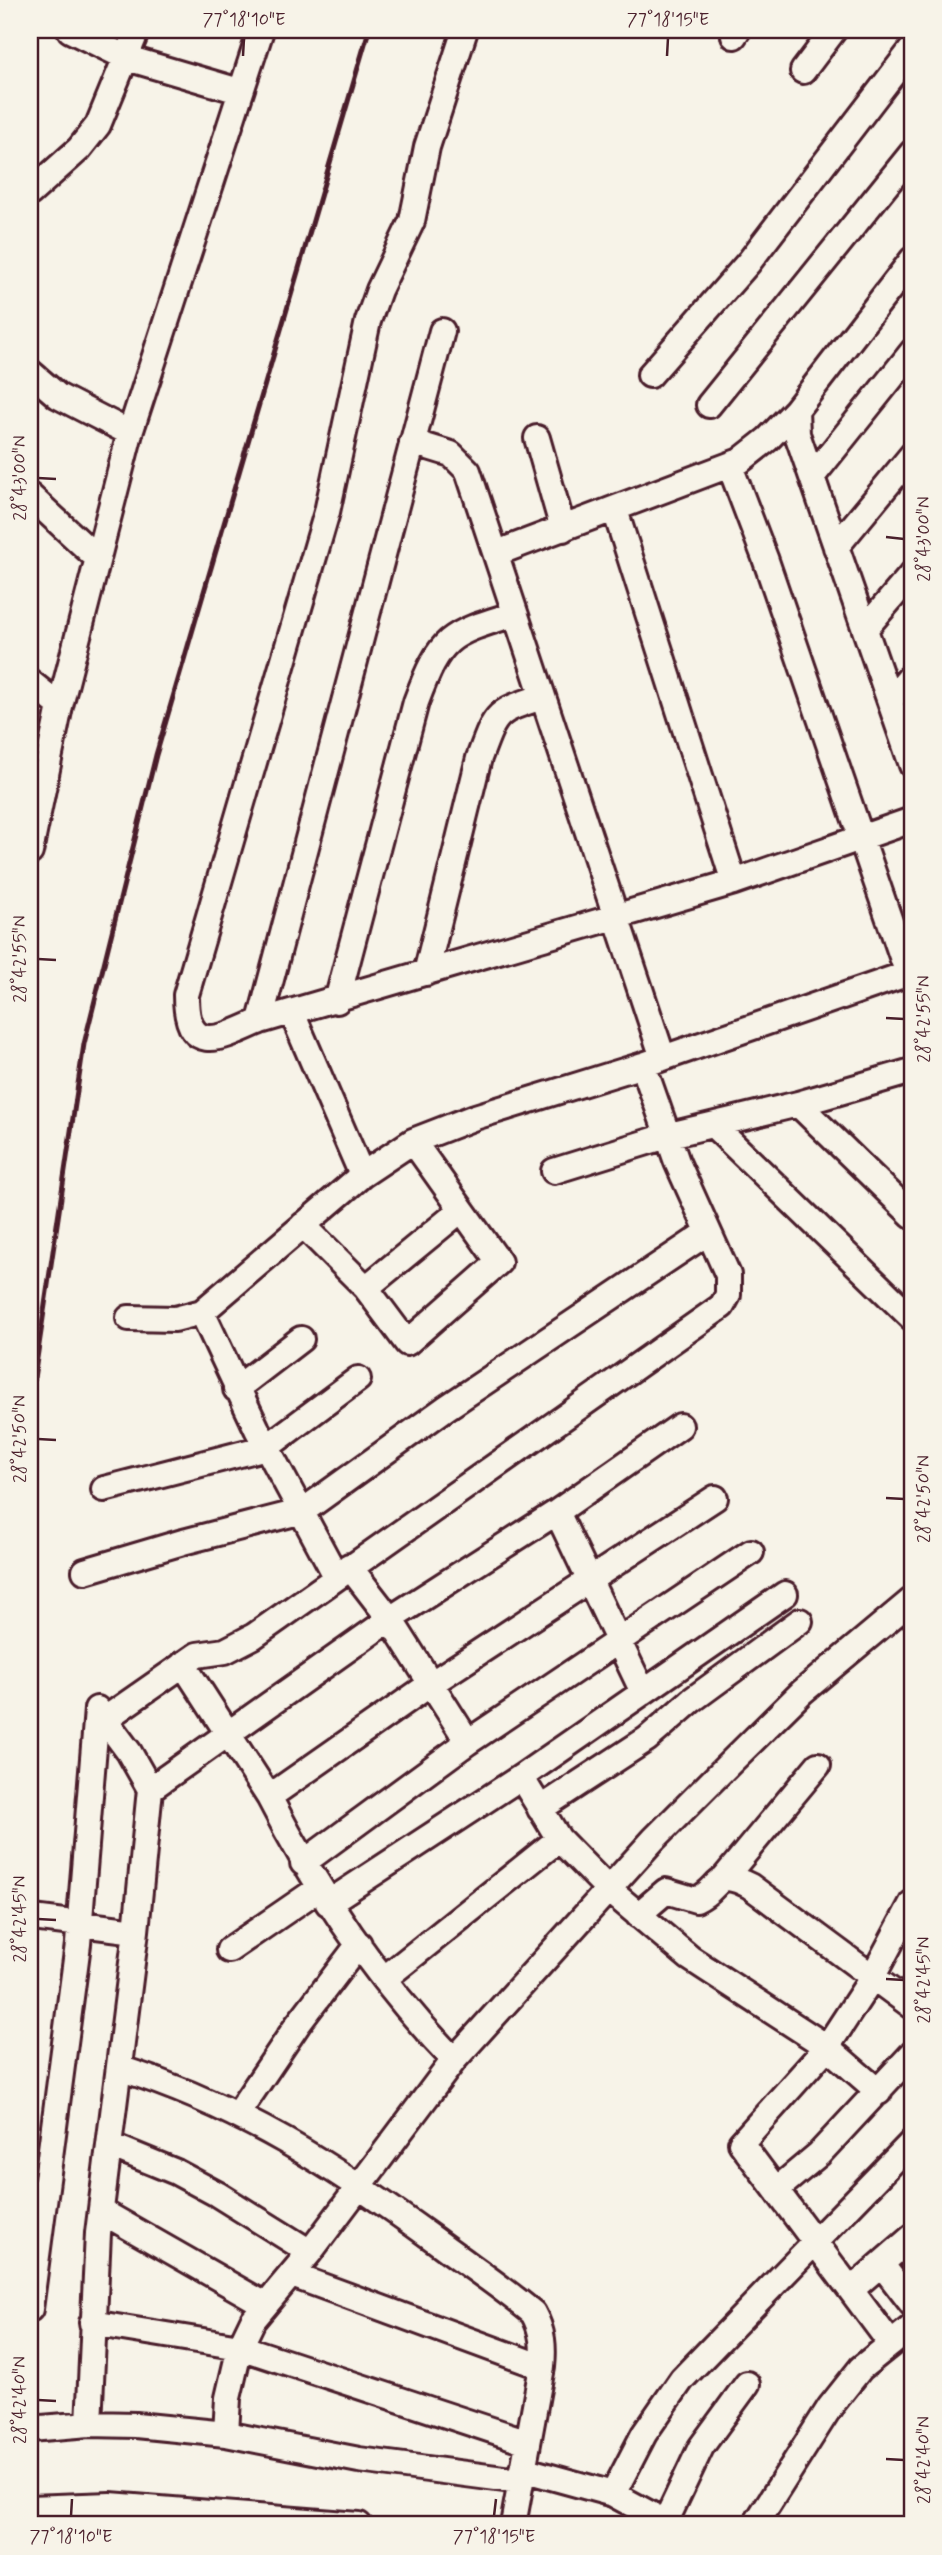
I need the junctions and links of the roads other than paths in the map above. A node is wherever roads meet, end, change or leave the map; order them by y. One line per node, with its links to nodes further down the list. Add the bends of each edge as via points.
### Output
1 (70, 30): 7 (street)
2 (137, 30): 7 (street)
3 (261, 30): 9 (street)
4 (464, 30): 50 (street, via 427,147 412,221 368,321 327,512 186,995 186,1015 198,1037 211,1040)
5 (834, 30): 8 (street)
6 (912, 49): 16 (street, via 750,262)
7 (127, 58): 9 (street); 11 (street, via 98,125 79,149)
8 (803, 71)
9 (239, 92): 19 (street)
10 (912, 153): 17 (street)
11 (30, 193)
12 (912, 260): 18 (street)
13 (442, 331): 21 (street)
14 (912, 352): 24 (street)
15 (30, 372): 19 (street, via 58,396)
16 (650, 376)
17 (709, 405)
18 (796, 410): 23 (street, via 768,439); 24 (street, via 797,434)
19 (130, 433): 30 (street)
20 (537, 438): 27 (street)
21 (412, 442): 29 (street, via 459,459 472,481); 50 (street)
22 (912, 455): 28 (street)
23 (730, 466): 26 (street); 42 (street)
24 (811, 477): 28 (street)
25 (30, 496): 30 (street)
26 (615, 510): 27 (street); 44 (street)
27 (563, 529): 29 (street)
28 (836, 547): 33 (street)
29 (497, 553): 32 (street)
30 (96, 557): 38 (street)
31 (912, 574): 33 (street)
32 (515, 614): 36 (street); 48 (street, via 450,637 428,669)
33 (865, 629): 37 (street)
34 (912, 675): 37 (street)
35 (30, 681): 38 (street)
36 (542, 697): 45 (street); 46 (street, via 500,712 492,724 479,758)
37 (890, 701): 40 (street)
38 (60, 706): 39 (street)
39 (38, 762): 43 (street)
40 (912, 765)
41 (912, 820): 42 (street)
42 (862, 836): 44 (street); 47 (street)
43 (30, 852)
44 (734, 882): 45 (street)
45 (615, 919): 46 (street); 51 (street)
46 (426, 973): 48 (street)
47 (910, 973): 51 (street)
48 (337, 1001): 49 (street)
49 (292, 1013): 50 (street); 58 (street)
50 (260, 1021)
51 (653, 1061): 55 (street); 56 (street)
52 (912, 1071): 53 (street)
53 (798, 1104): 54 (street); 60 (street)
54 (713, 1125): 55 (street); 66 (street)
55 (670, 1135): 57 (street); 62 (street)
56 (413, 1141): 58 (street); 59 (street)
57 (554, 1171)
58 (362, 1175): 61 (street)
59 (461, 1210): 63 (street); 63 (street, via 499,1262 407,1343)
60 (912, 1215)
61 (303, 1225): 63 (street); 64 (street)
62 (707, 1233): 74 (street, via 446,1408); 77 (street, via 728,1275 729,1295 722,1306)
63 (366, 1288)
64 (202, 1312): 65 (street, via 158,1320); 69 (street)
65 (129, 1318)
66 (912, 1318)
67 (301, 1339): 69 (street)
68 (358, 1379): 71 (street)
69 (236, 1389): 71 (street)
70 (680, 1426): 75 (street)
71 (267, 1447): 72 (street); 74 (street)
72 (104, 1489)
73 (715, 1498): 79 (street)
74 (303, 1511): 77 (street); 78 (street)
75 (556, 1512): 79 (street); 82 (street)
76 (751, 1552): 84 (street)
77 (343, 1571): 82 (street); 85 (street, via 239,1646 197,1655)
78 (85, 1572)
79 (588, 1579): 84 (street); 86 (street)
80 (785, 1594): 87 (street)
81 (912, 1600): 99 (street, via 802,1692)
82 (390, 1619): 86 (street); 89 (street)
83 (800, 1622): 95 (street, via 692,1700 647,1740)
84 (618, 1640): 87 (street); 90 (street)
85 (183, 1664): 88 (street); 89 (street)
86 (432, 1683): 90 (street); 94 (street)
87 (642, 1690): 92 (street)
88 (105, 1719): 93 (street); 104 (street, via 97,1709)
89 (229, 1735): 93 (street); 94 (street)
90 (468, 1742): 97 (street)
91 (818, 1765): 98 (street)
92 (521, 1777): 95 (street); 100 (street)
93 (150, 1789): 105 (street)
94 (269, 1797): 97 (street)
95 (540, 1810): 96 (street)
96 (559, 1839): 99 (street); 108 (street)
97 (303, 1863): 100 (street)
98 (725, 1877): 102 (street, via 696,1900 666,1891); 109 (street, via 750,1886)
99 (608, 1889): 102 (street); 113 (street)
100 (323, 1896): 106 (street); 107 (street)
101 (912, 1903): 109 (street)
102 (638, 1914): 111 (street, via 711,1973)
103 (33, 1917): 104 (street)
104 (80, 1923): 105 (street); 130 (street)
105 (136, 1931): 114 (street)
106 (359, 1944): 108 (street); 116 (street)
107 (229, 1950)
108 (385, 1978): 113 (street, via 422,2028)
109 (872, 1978): 110 (street); 111 (street)
110 (912, 2006)
111 (827, 2047): 115 (street); 120 (street, via 741,2143)
112 (912, 2054): 115 (street)
113 (454, 2060): 119 (street)
114 (120, 2068): 116 (street); 118 (street)
115 (878, 2092): 120 (street, via 819,2154)
116 (238, 2113): 119 (street)
117 (912, 2142): 123 (street)
118 (110, 2145): 121 (street); 124 (street, via 197,2183)
119 (359, 2185): 124 (street); 135 (street, via 533,2313 544,2345)
120 (776, 2190): 123 (street)
121 (101, 2211): 128 (street); 131 (street)
122 (912, 2237): 125 (street)
123 (815, 2242): 127 (street); 142 (street, via 682,2379 644,2434)
124 (310, 2252): 126 (street)
125 (882, 2265): 127 (street); 129 (street)
126 (292, 2275): 128 (street); 135 (street)
127 (851, 2290): 133 (street)
128 (264, 2304): 134 (street)
129 (912, 2304)
130 (30, 2309)
131 (93, 2323): 134 (street); 137 (street)
132 (912, 2327): 133 (street)
133 (891, 2344): 147 (street, via 861,2368 830,2407)
134 (240, 2347): 139 (street, via 228,2398); 140 (street)
135 (542, 2368): 140 (street)
136 (747, 2384): 144 (street, via 701,2447)
137 (89, 2424): 138 (street); 139 (street)
138 (30, 2430)
139 (226, 2434): 141 (street, via 359,2460)
140 (527, 2442): 141 (street)
141 (520, 2475): 142 (street); 146 (street)
142 (613, 2494): 144 (street)
143 (30, 2508): 145 (street, via 110,2505)
144 (664, 2524)
145 (359, 2525)
146 (513, 2525)
147 (755, 2525)

